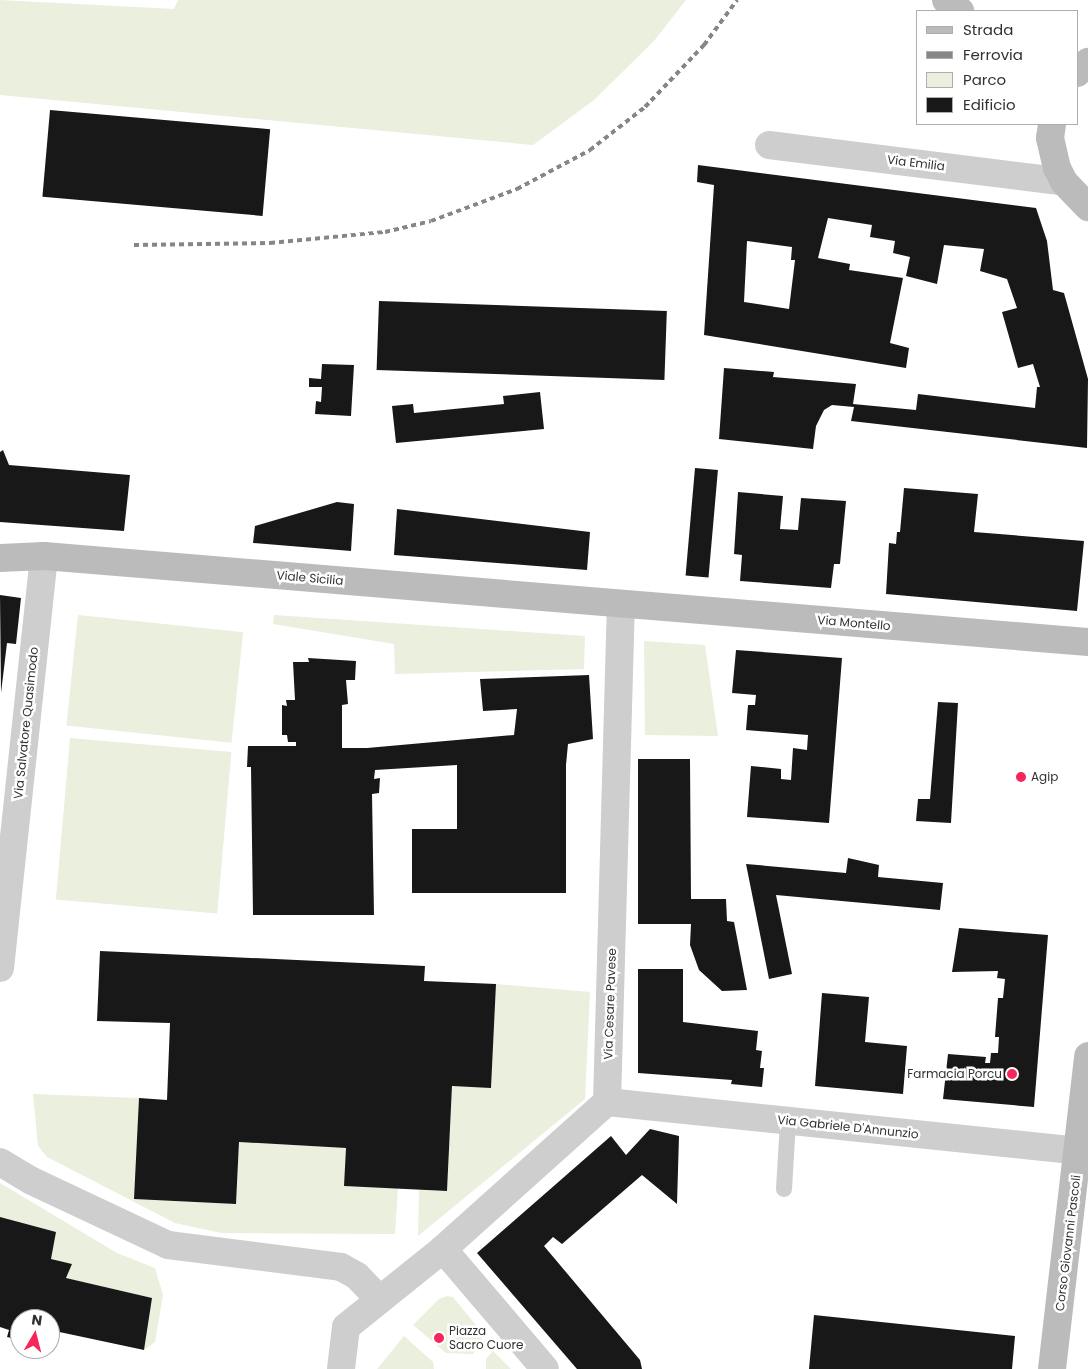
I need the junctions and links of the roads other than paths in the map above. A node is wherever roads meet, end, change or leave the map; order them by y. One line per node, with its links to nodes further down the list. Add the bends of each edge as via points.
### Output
1 (946, 0): 2 (main road)
2 (959, 10)
3 (1088, 60): 4 (main road)
4 (1078, 72)
5 (1049, 128): 7 (main road, via 1057,168)
6 (769, 145): 7 (street, Via Emilia)
7 (1064, 182): 8 (main road)
8 (1088, 207)
9 (44, 556): 10 (main road, Viale Sicilia); 11 (main road, Viale Sicilia); 13 (street, Via Salvatore Quasimodo)
10 (0, 558)
11 (621, 604): 12 (main road, Via Montello); 16 (street, Via Cesare Pavese)
12 (1088, 642)
13 (4, 889): 14 (street, Via Salvatore Quasimodo)
14 (0, 968)
15 (1088, 1056): 18 (main road, Corso Giovanni Pascoli)
16 (607, 1102): 17 (street, Via Gabriele D'Annunzio); 21 (street)
17 (788, 1121): 18 (street, Via Gabriele D'Annunzio); 20 (lane)
18 (1083, 1151): 25 (main road, Corso Giovanni Pascoli)
19 (0, 1162): 22 (street, via 32,1181 168,1245 341,1267 364,1281)
20 (784, 1188)
21 (443, 1249): 22 (street); 24 (street)
22 (380, 1300): 23 (street, via 346,1327)
23 (341, 1369)
24 (545, 1369)
25 (1052, 1369)

